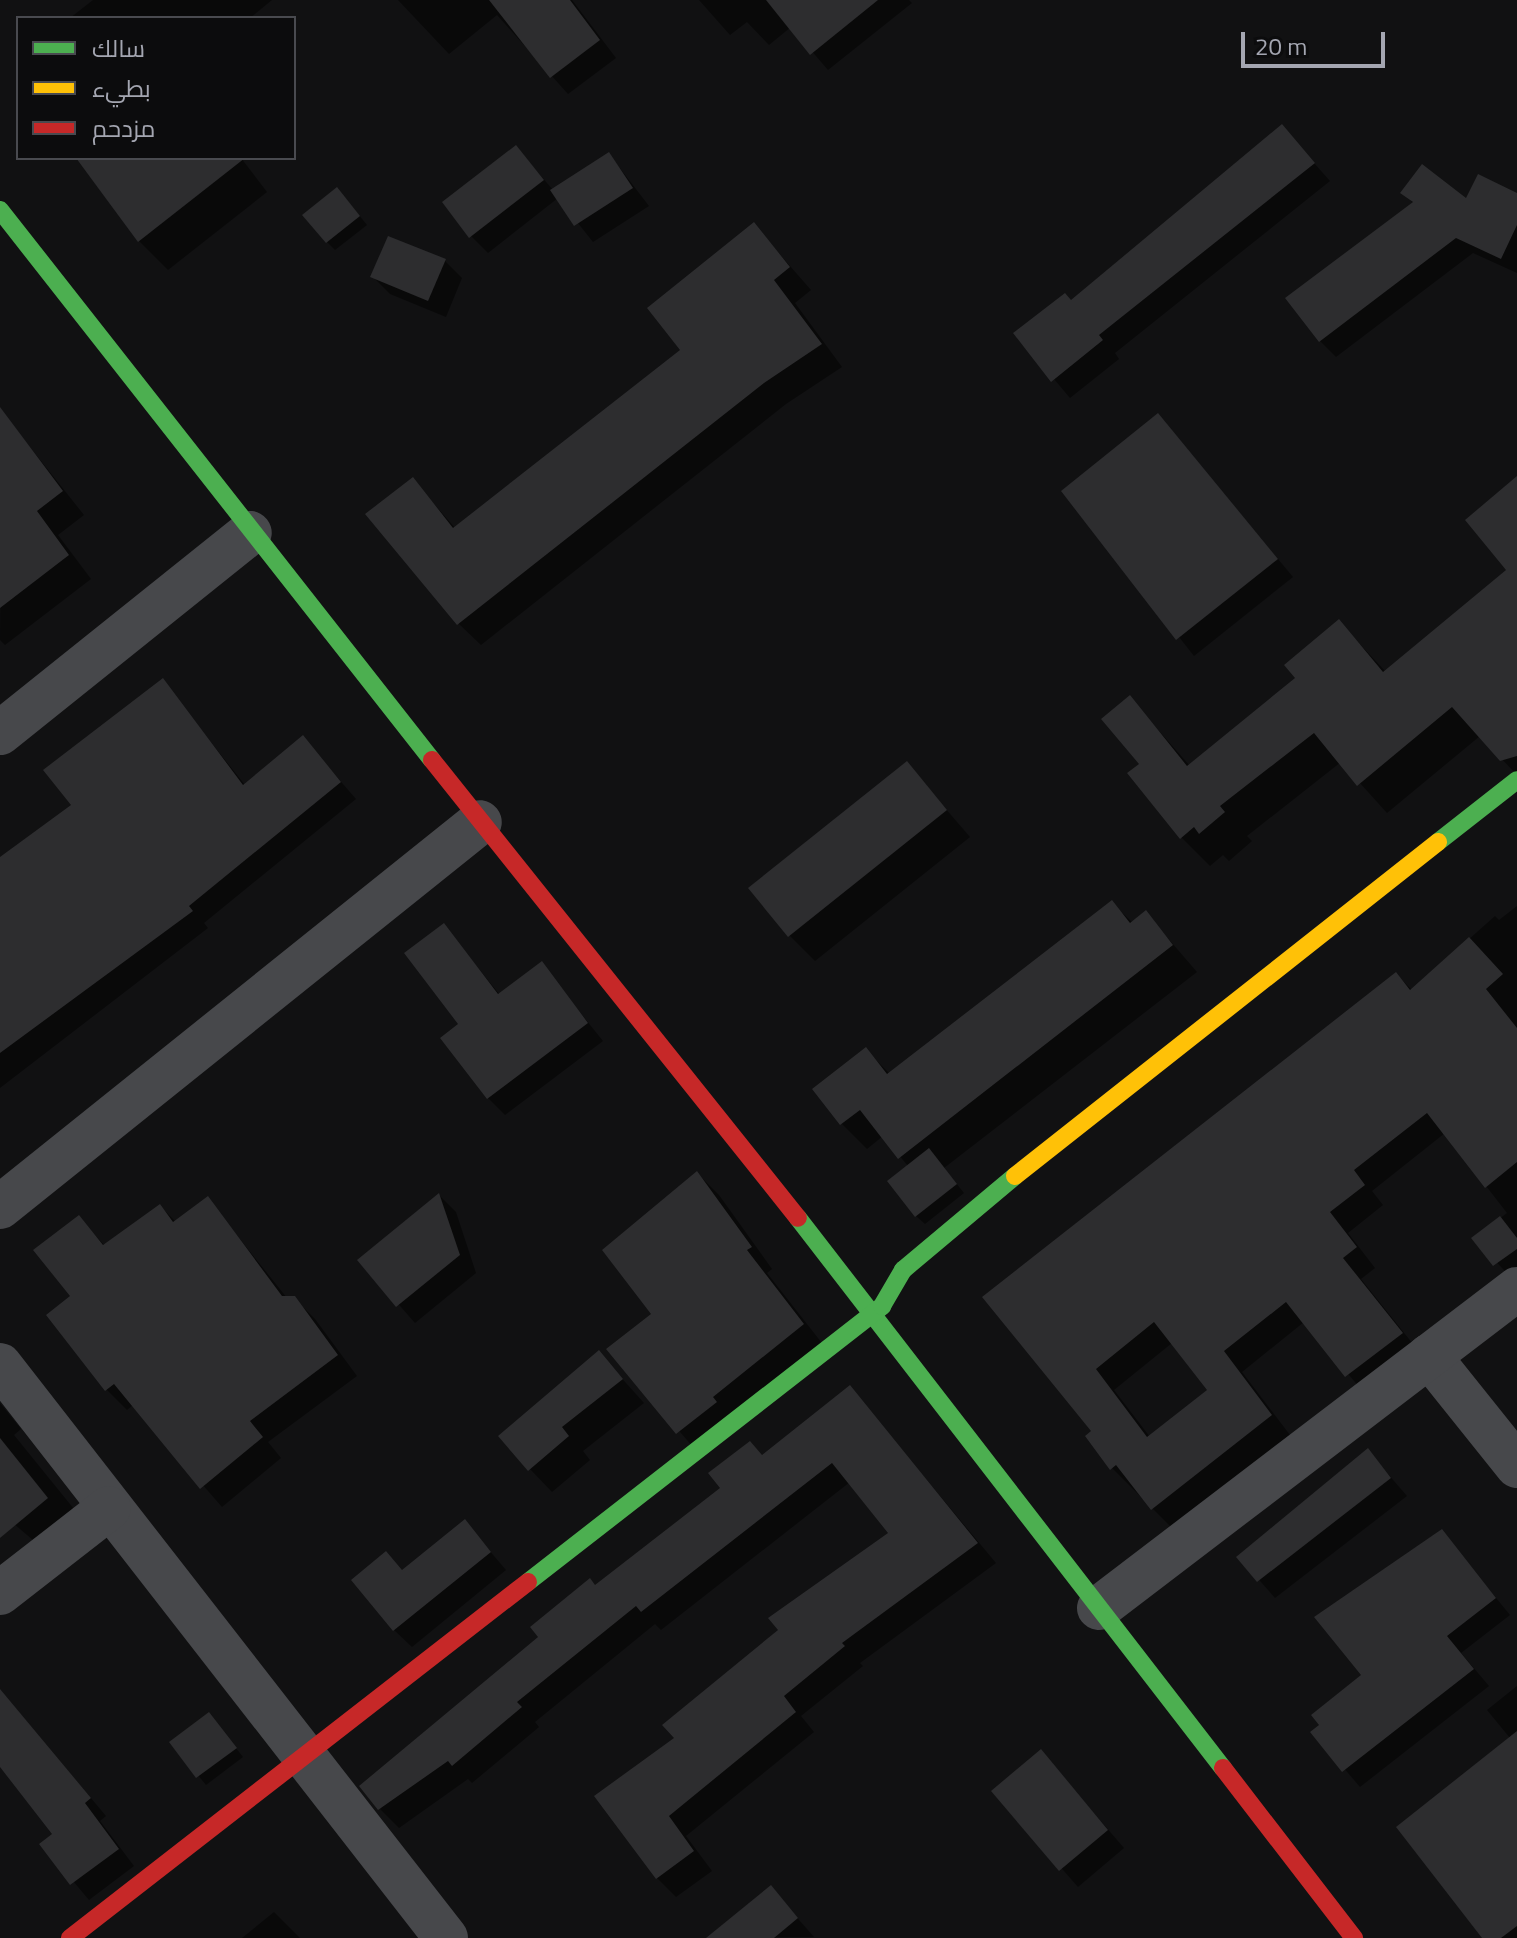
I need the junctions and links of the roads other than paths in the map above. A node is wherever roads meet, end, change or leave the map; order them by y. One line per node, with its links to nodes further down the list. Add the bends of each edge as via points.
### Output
1 (0, 210): 2 (street)
2 (250, 533): 3 (street); 5 (street)
3 (0, 733)
4 (1517, 780): 8 (street, via 967,1214 903,1270 887,1302)
5 (480, 822): 6 (street); 8 (street)
6 (0, 1207)
7 (1517, 1289): 9 (street)
8 (874, 1313): 14 (street); 15 (street)
9 (1429, 1356): 11 (street); 14 (street)
10 (0, 1365): 12 (street)
11 (1517, 1466)
12 (109, 1508): 13 (street); 15 (street)
13 (0, 1593)
14 (1099, 1608): 18 (street)
15 (304, 1756): 16 (street); 17 (street)
16 (70, 1938)
17 (446, 1938)
18 (1354, 1938)

